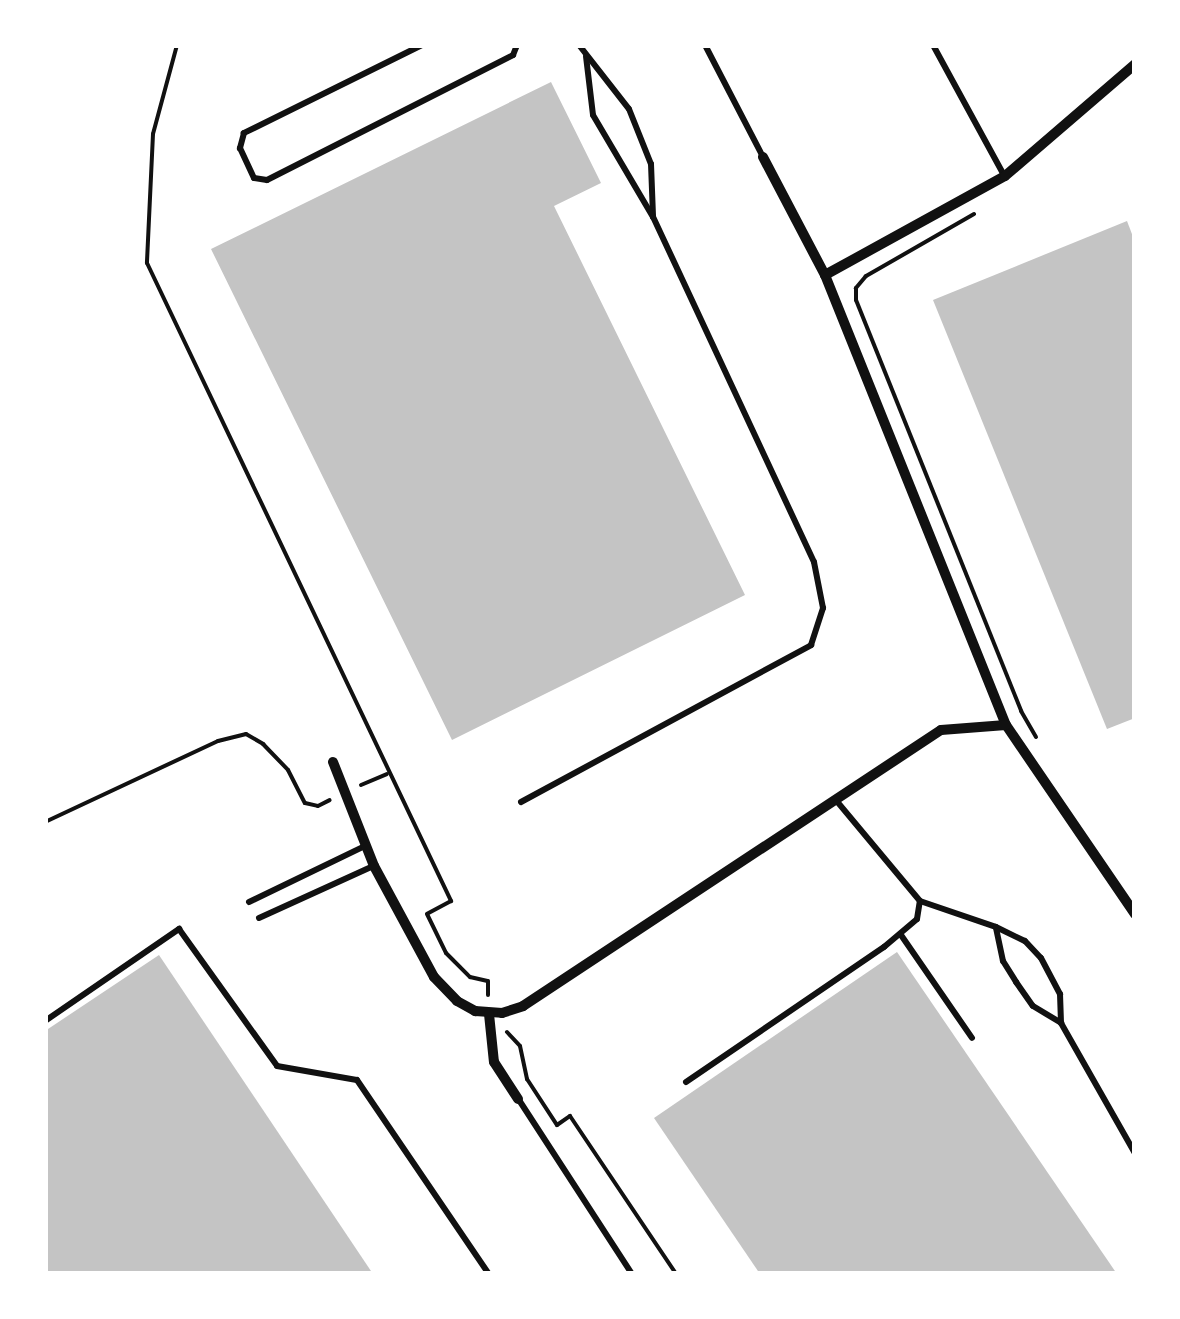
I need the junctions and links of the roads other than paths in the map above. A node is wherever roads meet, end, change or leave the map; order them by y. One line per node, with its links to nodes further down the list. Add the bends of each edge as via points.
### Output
1 (422, 45): 2 (lane, via 244,133 240,148 254,178 285,171 512,55)
2 (518, 45)
3 (578, 45): 6 (lane)
4 (705, 45): 8 (lane)
5 (932, 45): 9 (lane)
6 (586, 56): 10 (lane, via 593,114); 10 (lane, via 629,109 651,164)
7 (1135, 64): 9 (street)
8 (763, 157): 11 (street)
9 (1004, 176): 11 (street)
10 (653, 217): 15 (lane, via 814,562 823,608 811,645)
11 (825, 275): 12 (street)
12 (1006, 725): 14 (street, via 941,730); 20 (street)
13 (333, 762): 16 (street)
14 (835, 798): 18 (lane); 24 (street, via 524,1006)
15 (521, 802)
16 (366, 845): 17 (street); 19 (lane)
17 (374, 866): 21 (lane); 24 (street, via 434,977 457,1001)
18 (920, 901): 22 (lane); 23 (lane, via 917,919)
19 (249, 902)
20 (1135, 914)
21 (259, 918)
22 (996, 927): 26 (lane, via 1003,961 1016,982 1033,1006); 26 (lane, via 1041,958 1060,994)
23 (901, 935): 27 (lane); 28 (lane)
24 (489, 1014): 29 (street, via 494,1062)
25 (45, 1021): 31 (lane, via 178,929 277,1066 358,1080)
26 (1060, 1023): 30 (lane)
27 (972, 1038)
28 (686, 1082)
29 (518, 1098): 32 (lane)
30 (1135, 1152)
31 (489, 1274)
32 (632, 1274)

